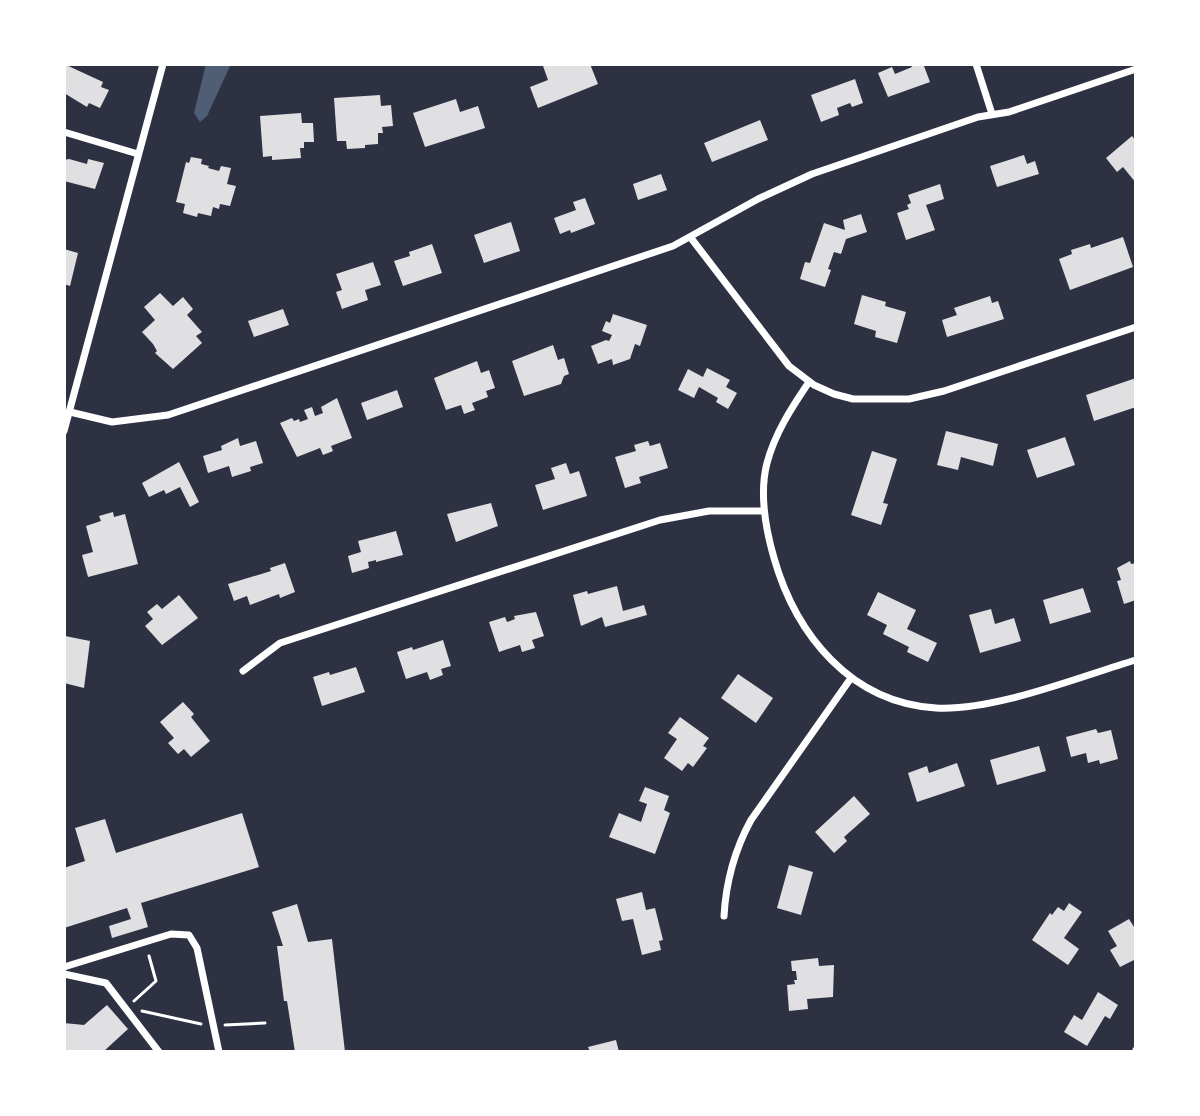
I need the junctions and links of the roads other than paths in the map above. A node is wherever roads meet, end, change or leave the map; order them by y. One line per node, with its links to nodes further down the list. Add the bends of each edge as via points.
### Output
1 (163, 64): 6 (street)
2 (976, 64): 4 (street)
3 (1136, 69): 4 (street)
4 (992, 114): 7 (street, via 812,174)
5 (64, 132): 6 (street)
6 (138, 154): 10 (street)
7 (691, 238): 9 (street, via 789,366); 10 (street, via 168,415 112,422)
8 (1136, 327): 9 (street, via 909,399 853,399)
9 (809, 382): 12 (street, via 784,419 768,461)
10 (70, 412): 11 (street)
11 (64, 431)
12 (764, 511): 14 (street, via 709,511 660,520 280,643); 15 (street, via 791,604 822,652)
13 (1136, 660): 15 (street, via 963,708 907,703)
14 (243, 671)
15 (851, 678): 16 (street, via 751,820 731,864)
16 (724, 916)
17 (64, 967): 20 (street, via 171,934 189,935 197,948)
18 (64, 974): 19 (street, via 106,983)
19 (159, 1052)
20 (219, 1052)

